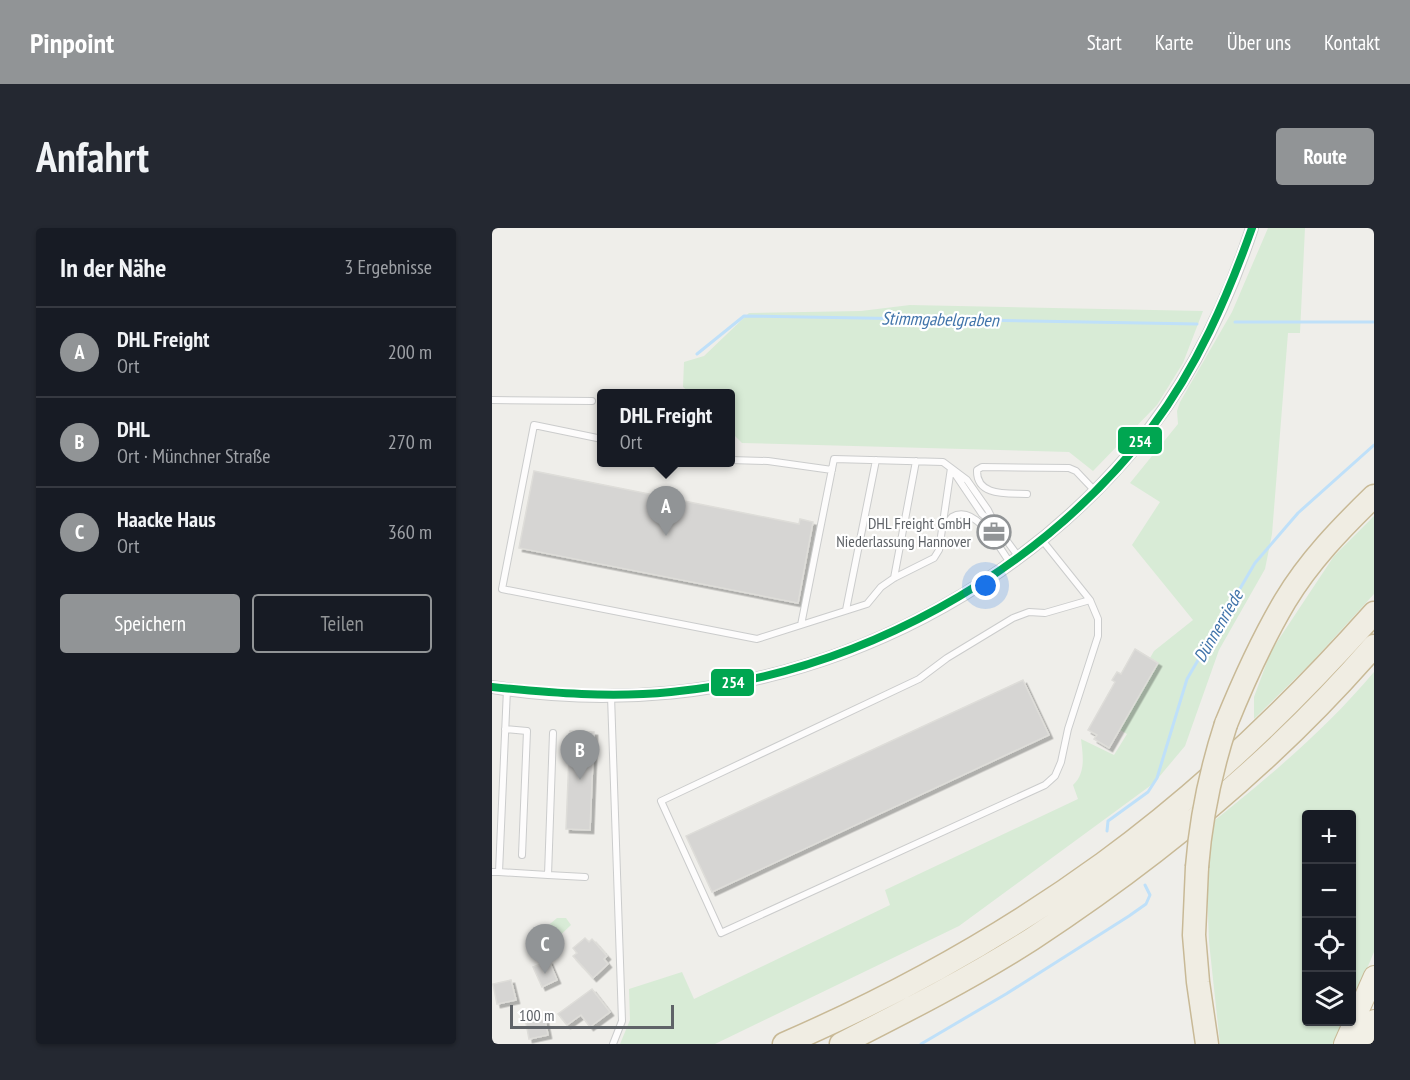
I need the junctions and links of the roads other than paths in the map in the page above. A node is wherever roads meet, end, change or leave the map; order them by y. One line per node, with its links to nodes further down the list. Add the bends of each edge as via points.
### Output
1 (1252, 228): 10 (street, via 1230,289 1192,365 1152,426)
2 (492, 400): 3 (lane)
3 (592, 401)
4 (597, 438): 20 (lane, via 534,425 502,589 757,639)
5 (735, 460): 9 (lane)
6 (876, 460): 7 (lane); 9 (lane, via 834,459); 18 (lane)
7 (916, 461): 8 (lane, via 943,462); 16 (lane)
8 (951, 468): 13 (lane); 15 (lane, via 982,514 996,526)
9 (832, 470): 20 (lane)
10 (1095, 491): 11 (lane, via 1069,468 982,466 977,470 978,478 991,493); 14 (street)
11 (1027, 494)
12 (1374, 496): 36 (highway, bridge, via 1314,560 1286,600 1244,681 1209,779 1201,821 1194,935)
13 (942, 528): 15 (lane, via 953,517 973,517); 16 (lane, via 934,558)
14 (1042, 540): 15 (street); 17 (lane)
15 (1015, 560): 24 (street, via 953,603 889,635 829,658 769,676 707,688)
16 (894, 578): 18 (lane, via 867,604)
17 (1090, 600): 17 (lane, via 1013,618 919,679 660,801 721,933 1045,785 1055,776 1098,636 1098,619)
18 (846, 610): 20 (lane)
19 (1374, 613): 34 (highway, via 1263,730 1105,862 968,952 866,1007)
20 (801, 625)
21 (1374, 646): 35 (highway, via 1278,745 1209,807 1118,878 1032,939 931,998)
22 (492, 687): 23 (street)
23 (507, 689): 24 (street); 25 (lane)
24 (611, 696): 33 (lane, via 622,1021)
25 (505, 729): 27 (lane, via 527,731); 28 (lane)
26 (553, 734): 29 (lane)
27 (522, 855)
28 (495, 872): 29 (lane)
29 (548, 875): 30 (lane)
30 (585, 877)
31 (1374, 976): 37 (highway)
32 (1374, 1020): 38 (highway)
33 (613, 1044)
34 (784, 1044)
35 (841, 1044)
36 (1207, 1044)
37 (1344, 1044)
38 (1364, 1044)

